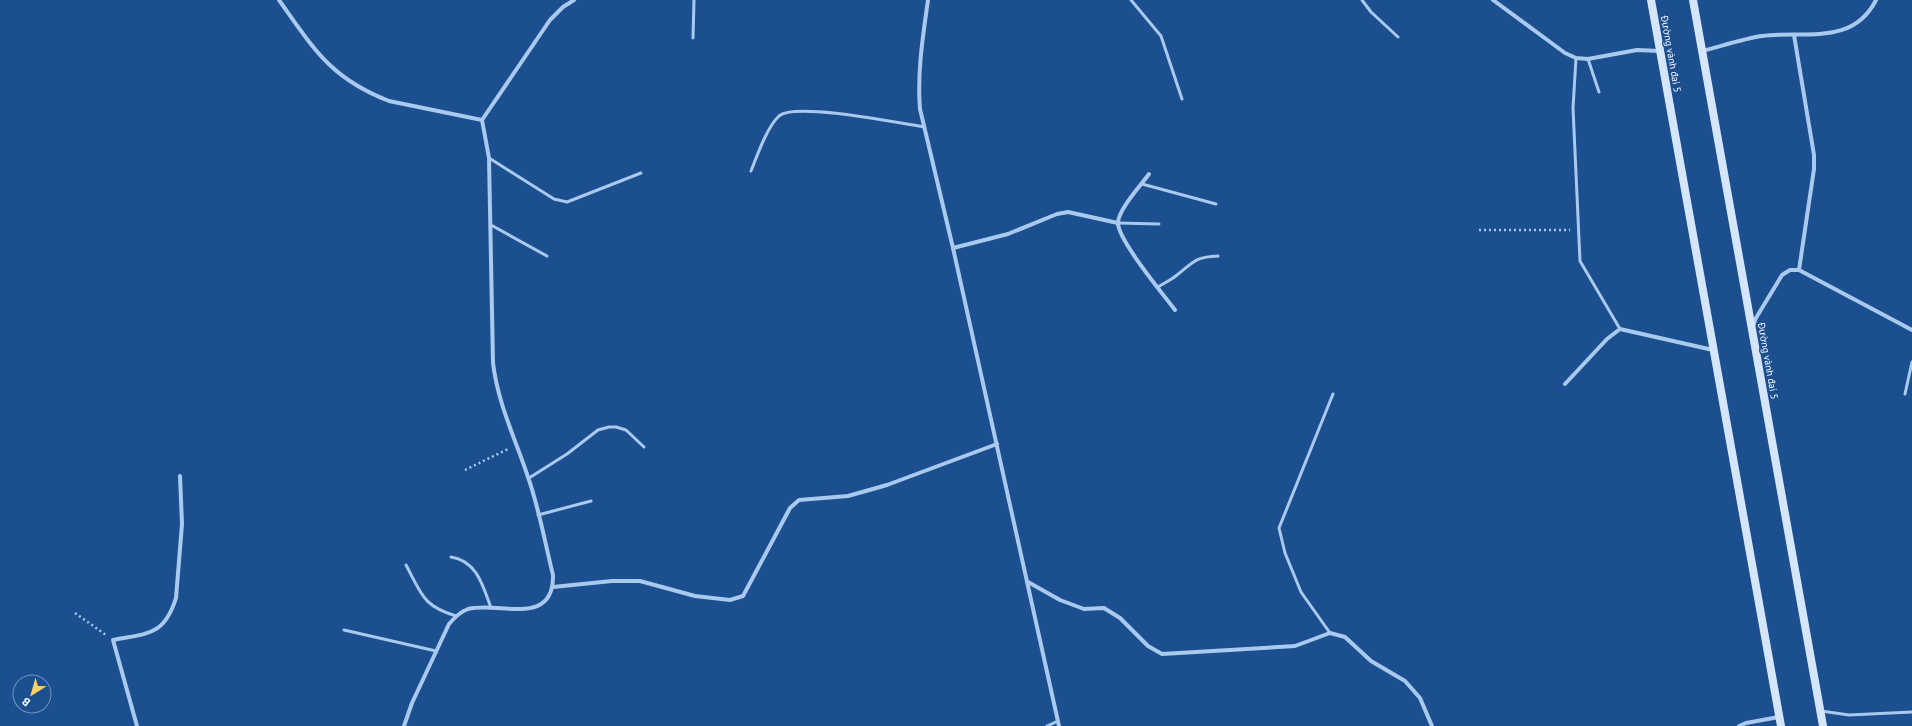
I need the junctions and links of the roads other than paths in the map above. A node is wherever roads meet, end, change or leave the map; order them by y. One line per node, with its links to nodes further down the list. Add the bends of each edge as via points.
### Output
1 (279, 0): 20 (street, via 315,50 342,77 390,101)
2 (574, 0): 20 (street, via 550,20)
3 (694, 0): 13 (lane)
4 (928, 0): 21 (street, via 918,88)
5 (1131, 0): 19 (lane, via 1161,36)
6 (1362, 0): 12 (lane)
7 (1494, 0): 16 (street, via 1565,53)
8 (1651, 0): 14 (main road, Đường vành đai 5)
9 (1693, 0): 15 (main road, Đường vành đai 5)
10 (1876, 0): 11 (street, via 1862,19 1846,29 1830,34)
11 (1794, 34): 15 (street, via 1760,36); 34 (street, via 1814,155)
12 (1398, 37)
13 (693, 38)
14 (1661, 51): 17 (street, via 1637,50); 40 (main road, Đường vành đai 5)
15 (1702, 51): 38 (main road, Đường vành đai 5)
16 (1576, 58): 17 (street); 37 (lane, via 1573,108 1580,261)
17 (1588, 59): 18 (lane)
18 (1599, 92)
19 (1182, 100)
20 (482, 120): 22 (street)
21 (924, 127): 23 (lane, via 811,111 790,111 779,116 768,132); 31 (street)
22 (489, 158): 24 (lane, via 554,199 567,202); 30 (street)
23 (751, 171)
24 (641, 173)
25 (1149, 174): 26 (street)
26 (1142, 184): 27 (lane); 28 (street, via 1121,212)
27 (1216, 204)
28 (1118, 223): 29 (lane); 31 (street, via 1079,214 1062,213 1008,234); 35 (street, via 1127,245)
29 (1159, 224)
30 (491, 225): 32 (lane); 48 (street, via 493,363 496,387)
31 (953, 248): 45 (street)
32 (547, 256)
33 (1218, 256): 35 (lane, via 1205,256 1193,261)
34 (1799, 270): 38 (street, via 1790,270 1782,275 1756,318); 39 (street)
35 (1158, 287): 36 (street)
36 (1175, 310)
37 (1620, 330): 40 (street); 42 (street)
38 (1752, 330): 60 (main road, Đường vành đai 5)
39 (1912, 330)
40 (1714, 350): 62 (main road, Đường vành đai 5)
41 (1912, 362): 44 (lane)
42 (1565, 384)
43 (1332, 394): 58 (lane, via 1279,528 1285,553 1301,592)
44 (1905, 394)
45 (997, 444): 53 (street); 54 (street, via 887,485 848,496 800,500 790,508 743,596 730,600 695,596 640,581 612,580)
46 (644, 447): 48 (lane, via 626,430 608,427 598,430)
47 (180, 476): 64 (street, via 182,524 176,598 173,607 168,619 160,628 113,640)
48 (529, 478): 50 (street)
49 (591, 502): 50 (lane)
50 (538, 515): 54 (street, via 553,575)
51 (451, 557): 55 (lane, via 466,562 478,574)
52 (406, 565): 56 (lane, via 424,599 440,611)
53 (1028, 582): 58 (street, via 1060,600 1084,609 1104,608 1120,618 1148,646 1162,654 1295,646); 63 (street)
54 (553, 587): 55 (street, via 541,604 528,609)
55 (491, 608): 56 (street, via 468,609)
56 (456, 616): 59 (street, via 449,624)
57 (344, 630): 59 (lane)
58 (1330, 633): 68 (street, via 1345,637 1371,661 1405,681 1420,698)
59 (436, 651): 65 (street)
60 (1821, 711): 61 (lane, via 1849,714); 71 (main road, Đường vành đai 5)
61 (1912, 712)
62 (1779, 717): 69 (street); 70 (main road, Đường vành đai 5)
63 (1058, 721): 66 (lane); 67 (street)
64 (137, 726)
65 (404, 726)
66 (1047, 726)
67 (1060, 726)
68 (1432, 726)
69 (1739, 726)
70 (1781, 726)
71 (1823, 726)

